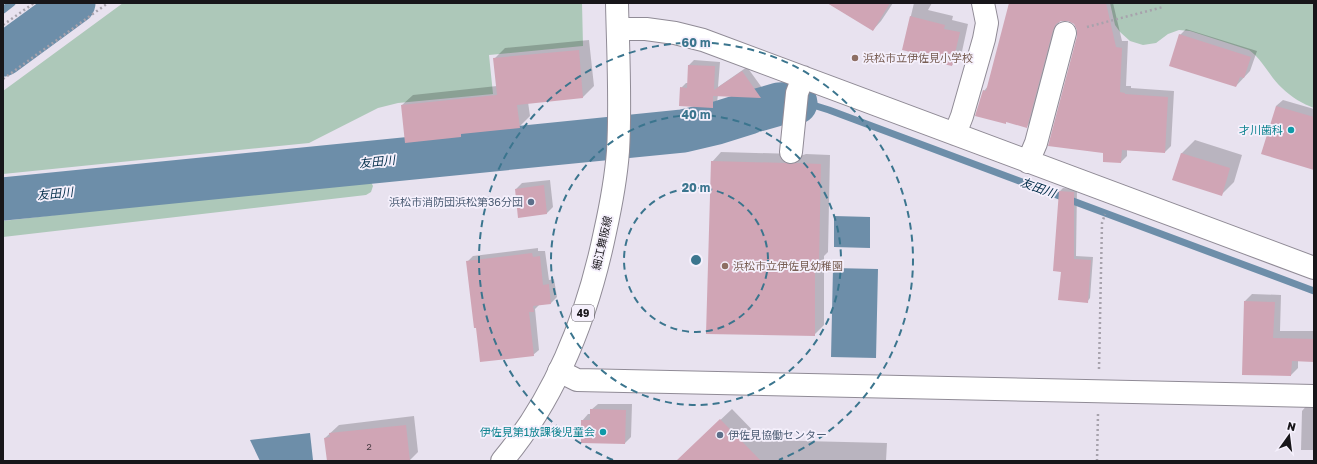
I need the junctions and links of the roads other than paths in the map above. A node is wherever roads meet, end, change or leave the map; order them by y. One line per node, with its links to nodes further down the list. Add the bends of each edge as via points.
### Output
1 (617, 3): 3 (street, 細江舞阪線 / 49)
2 (983, 3): 6 (street, via 987,23 984,39)
3 (618, 29): 5 (street, via 646,29 703,40); 10 (street, 細江舞阪線 / 49, via 619,137 609,214 595,274 577,331)
4 (1065, 33): 8 (street, via 1036,143)
5 (800, 85): 6 (street); 7 (street)
6 (955, 134): 8 (street)
7 (791, 152)
8 (1028, 162): 9 (street)
9 (1314, 268)
10 (559, 371): 11 (street, via 577,380); 12 (street, 細江舞阪線 / 49, via 538,410)
11 (1314, 396)
12 (502, 461)

